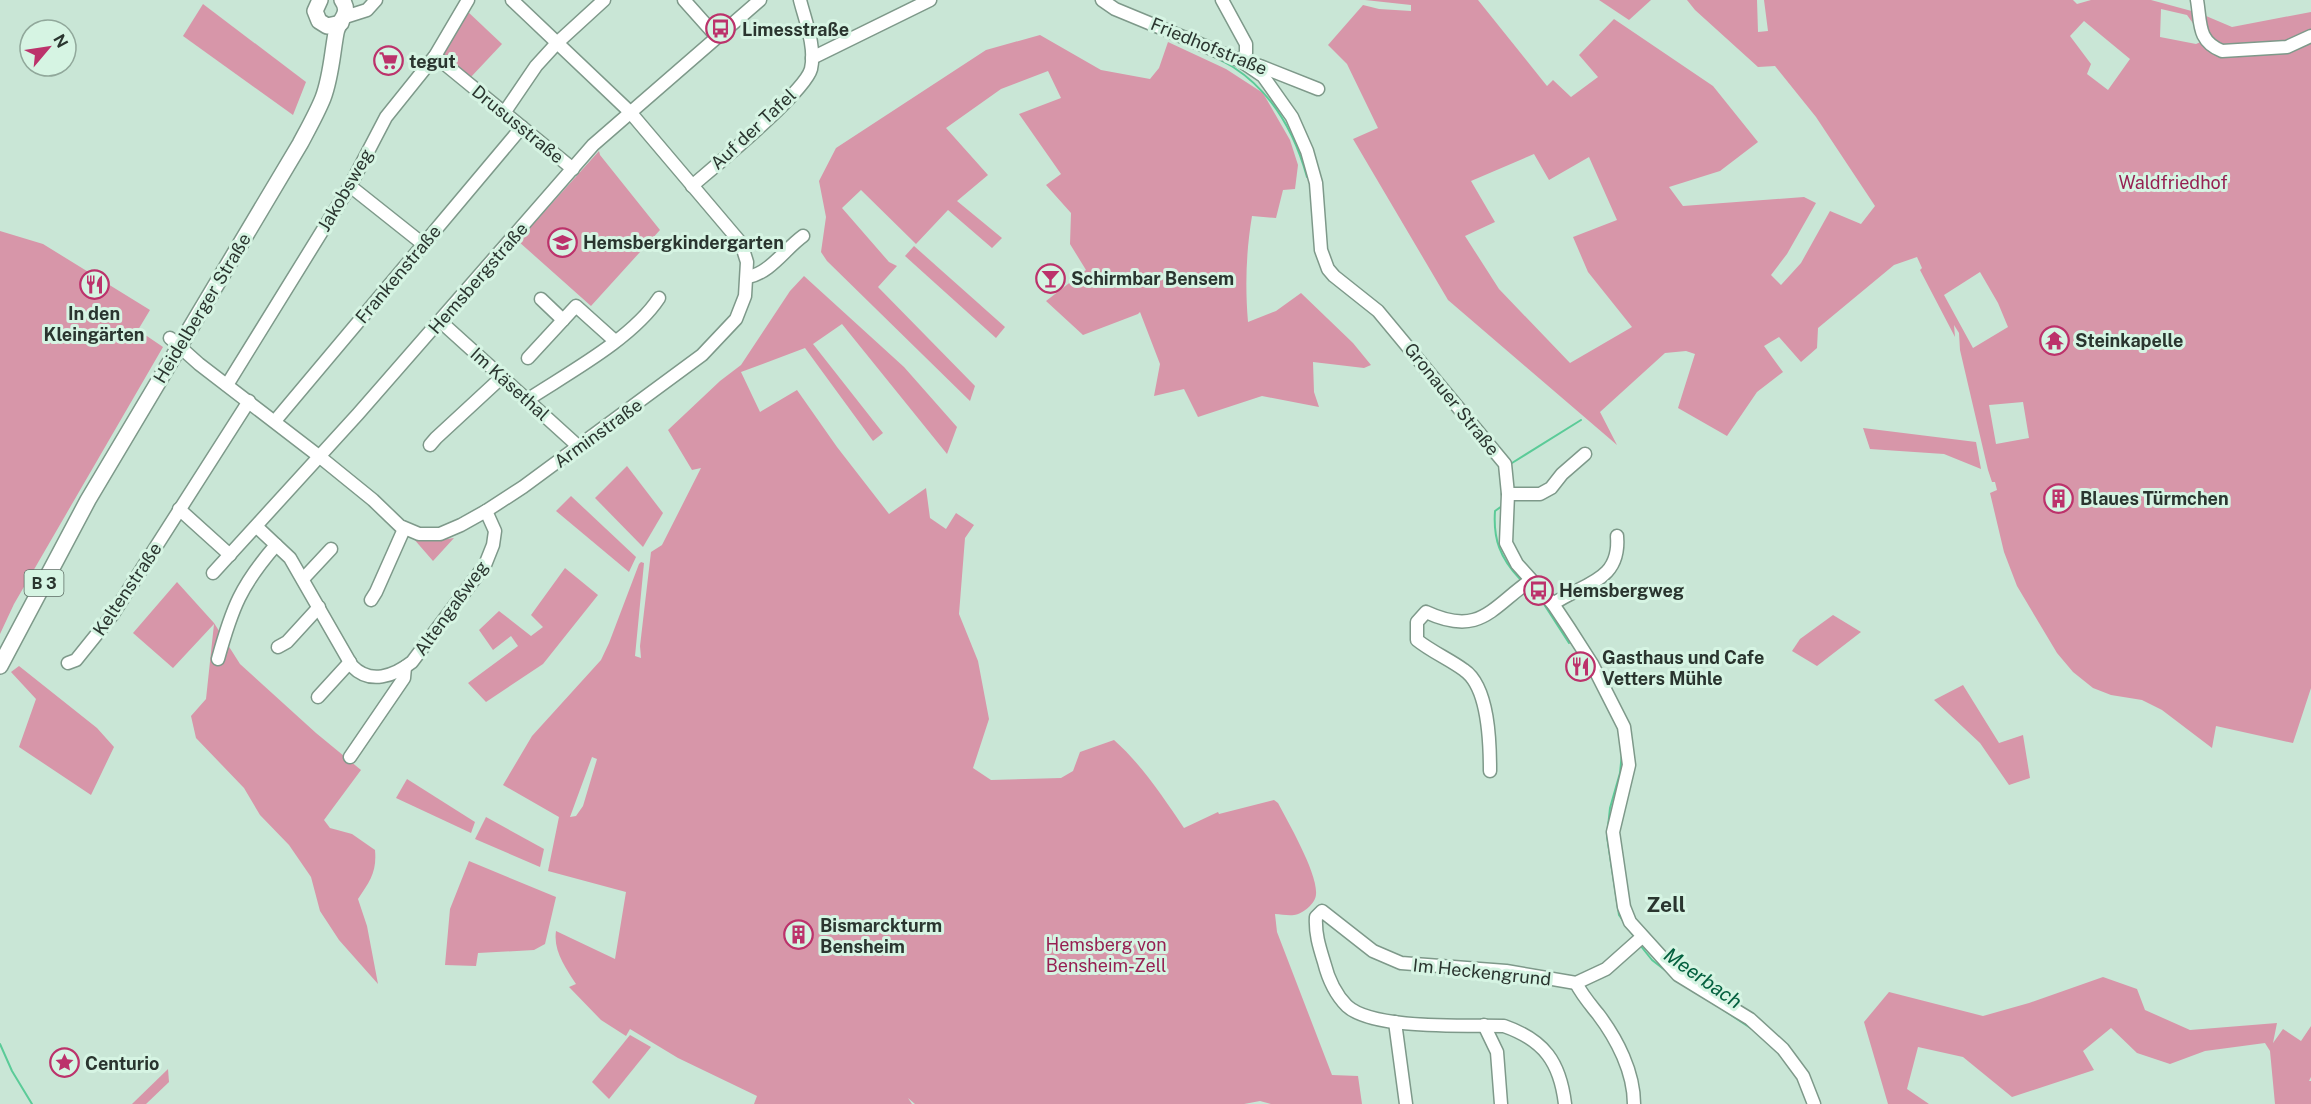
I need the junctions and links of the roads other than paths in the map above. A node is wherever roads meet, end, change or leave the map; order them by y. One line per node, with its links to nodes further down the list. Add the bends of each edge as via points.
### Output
1 (320, 0): 14 (main road, via 316,16)
2 (376, 0): 13 (street, Heidelberger Straße, via 357,6); 14 (street, Heidelberger Straße, via 367,10)
3 (468, 0): 18 (street, Jakobsweg)
4 (512, 0): 17 (street, Arminstraße)
5 (604, 0): 17 (street)
6 (684, 0): 16 (street)
7 (760, 0): 16 (street, Hemsbergstraße)
8 (800, 0): 20 (street)
9 (930, 0): 20 (street)
10 (1102, 0): 19 (street, Friedhofstraße, via 1115,9)
11 (1222, 0): 19 (street, via 1246,44)
12 (2197, 0): 15 (street, via 2202,34 2222,51 2287,47)
13 (343, 1): 14 (main road, Heidelberger Straße / B 3, via 347,10)
14 (337, 22): 35 (main road, Heidelberger Straße / B 3, via 326,87 314,116 291,161)
15 (2311, 36)
16 (717, 37): 22 (street, Hemsbergstraße)
17 (557, 43): 22 (street, Arminstraße); 23 (street)
18 (435, 56): 23 (street, Drususstraße); 26 (street, Jakobsweg, via 386,117)
19 (1241, 61): 21 (street, Friedhofstraße); 47 (street, Gronauer Straße, via 1263,76 1292,117 1307,151 1316,183 1321,249 1328,269 1378,311 1487,440 1505,464)
20 (811, 64): 27 (street, Auf der Tafel, via 790,98)
21 (1318, 89)
22 (630, 112): 25 (street, Hemsbergstraße); 27 (street, Arminstraße)
23 (504, 113): 24 (street, Drususstraße)
24 (522, 127): 25 (street, Drususstraße); 29 (street, Frankenstraße)
25 (573, 169): 34 (street, Hemsbergstraße)
26 (350, 186): 29 (street); 39 (street, Jakobsweg)
27 (692, 186): 30 (street, Arminstraße, via 741,243)
28 (803, 236): 30 (street, via 763,271)
29 (423, 244): 42 (street, Frankenstraße)
30 (748, 277): 44 (street, Arminstraße, via 736,319 716,342 678,375)
31 (659, 298): 36 (street, via 648,314)
32 (541, 299): 33 (street)
33 (563, 320): 36 (street, via 576,306); 37 (street)
34 (440, 321): 38 (street, Im Käsethal); 46 (street, Hemsbergstraße)
35 (175, 341): 39 (street); 66 (main road, Heidelberger Straße / B 3)
36 (615, 341): 40 (street)
37 (528, 358)
38 (502, 377): 40 (street, Im Käsethal); 43 (street)
39 (227, 385): 41 (street)
40 (527, 400): 44 (street, Im Käsethal)
41 (249, 401): 42 (street); 48 (street, Keltenstraße)
42 (275, 421): 46 (street)
43 (430, 445)
44 (579, 447): 49 (street, Arminstraße)
45 (1585, 454): 47 (street, via 1540,494)
46 (320, 457): 50 (street, Hemsbergstraße); 51 (street)
47 (1508, 494): 58 (street, Gronauer Straße, via 1506,543)
48 (179, 509): 55 (street); 65 (street, Keltenstraße, via 105,626 76,660)
49 (486, 512): 51 (street, Arminstraße, via 440,534); 67 (street, Altengaßweg, via 495,531 485,566)
50 (257, 527): 53 (street, Altengaßweg); 55 (street, Hemsbergstraße)
51 (404, 529): 59 (street)
52 (1617, 536): 60 (street, via 1618,551 1610,571)
53 (276, 545): 57 (street, Altengaßweg); 63 (street, via 238,598)
54 (331, 549): 57 (street)
55 (230, 555): 56 (street, Hemsbergstraße)
56 (213, 573)
57 (303, 579): 61 (street, Altengaßweg)
58 (1531, 580): 60 (street, Gronauer Straße); 70 (street, via 1501,605 1477,618 1453,622 1426,612 1417,622 1417,640 1466,671 1479,687)
59 (371, 600)
60 (1553, 604): 71 (street, Gronauer Straße, via 1592,664 1624,727 1629,765 1613,832 1624,907)
61 (319, 607): 62 (street, via 287,642); 64 (street, Altengaßweg)
62 (278, 646)
63 (218, 659)
64 (350, 662): 67 (street, Altengaßweg, via 360,673 376,678); 68 (street)
65 (68, 663)
66 (0, 666)
67 (405, 667): 69 (street, Altengaßweg, via 404,678)
68 (318, 698)
69 (351, 757)
70 (1491, 771)
71 (1639, 940): 72 (street, Im Heckengrund, via 1606,969); 80 (street, Gronauer Straße, via 1678,975 1750,1019 1783,1049 1803,1076)
72 (1576, 983): 73 (street, Im Heckengrund, via 1506,971 1401,963 1373,951 1322,911 1316,917 1315,931 1335,991 1348,1007 1368,1018); 75 (street, via 1625,1060)
73 (1395, 1022): 74 (street); 76 (street)
74 (1484, 1025): 77 (street, via 1497,1052); 78 (street, via 1518,1031 1540,1045 1557,1067)
75 (1634, 1102): 79 (street)
76 (1406, 1104)
77 (1501, 1104)
78 (1566, 1104)
79 (1647, 1104)
80 (1814, 1104)

